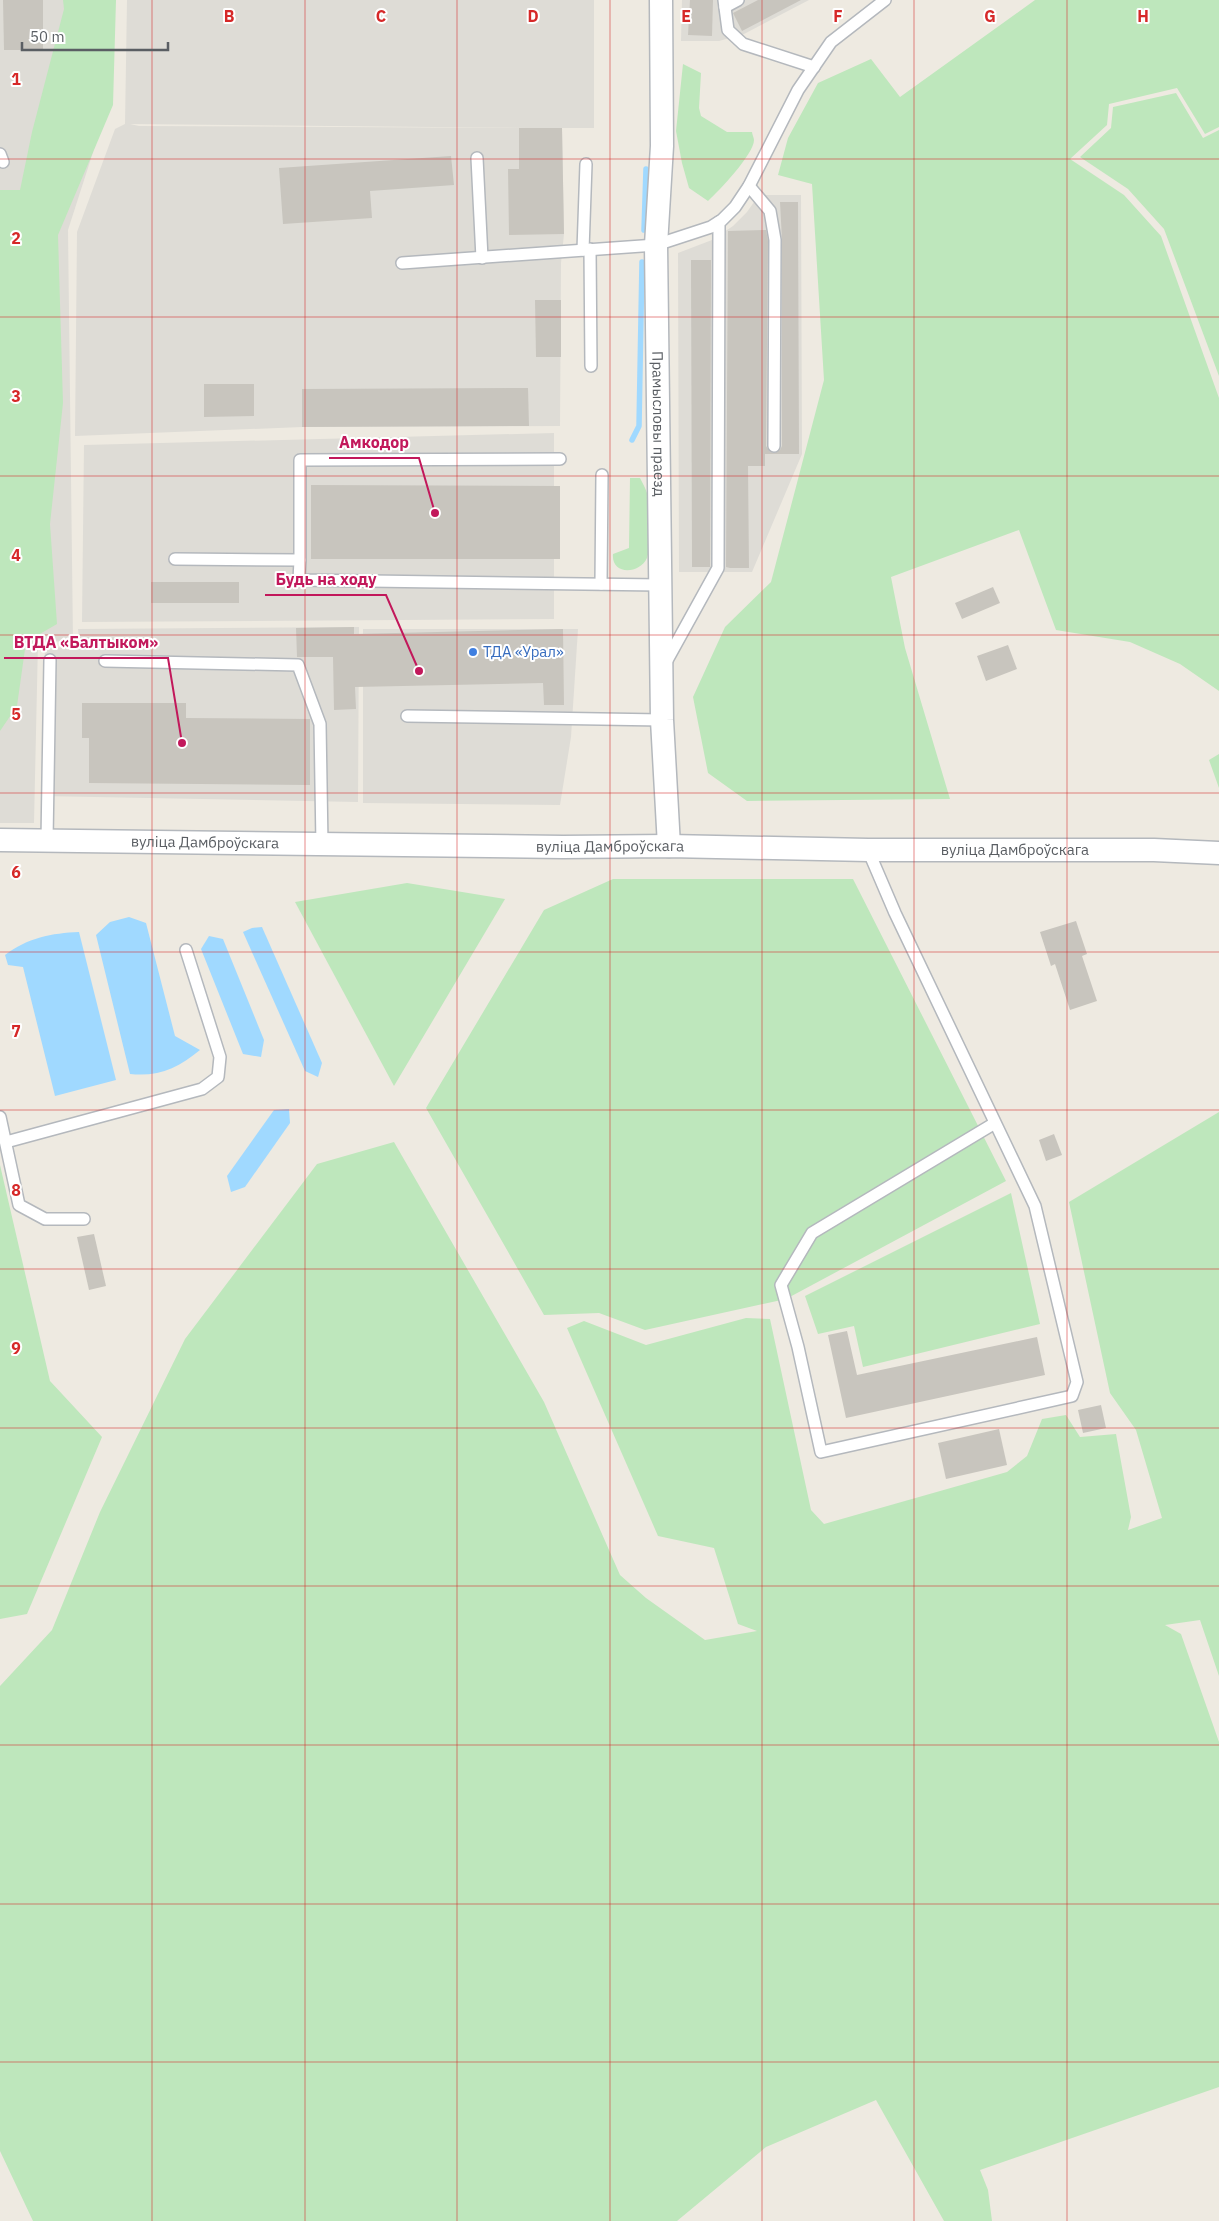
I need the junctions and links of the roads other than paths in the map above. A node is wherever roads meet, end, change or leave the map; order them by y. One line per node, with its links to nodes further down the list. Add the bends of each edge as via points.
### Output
1 (661, 0): 10 (street, Прамысловы праезд, via 662,146)
2 (738, 0): 4 (lane)
3 (884, 0): 5 (lane, via 831,42)
4 (724, 4): 5 (lane, via 728,30 743,44)
5 (814, 67): 8 (lane, via 781,120)
6 (477, 158): 12 (lane)
7 (586, 164): 11 (lane)
8 (749, 186): 9 (lane, via 735,207); 15 (lane, via 770,211 775,240)
9 (719, 222): 10 (lane, via 695,234); 24 (lane, via 718,568)
10 (656, 245): 11 (lane); 21 (street, Прамысловы праезд)
11 (587, 250): 12 (lane); 14 (lane)
12 (482, 258): 13 (lane)
13 (402, 264)
14 (591, 366)
15 (774, 446)
16 (560, 459): 19 (lane, via 300,460)
17 (602, 475): 20 (lane)
18 (175, 559): 19 (lane)
19 (300, 560): 20 (lane, via 299,580)
20 (601, 584): 21 (lane)
21 (660, 585): 24 (street, Прамысловы праезд)
22 (50, 660): 28 (lane)
23 (104, 661): 29 (lane, via 298,664 320,724)
24 (661, 670): 26 (street, Прамысловы праезд)
25 (407, 716): 26 (lane)
26 (662, 720): 30 (street, Прамысловы праезд)
27 (0, 840): 28 (street, вуліца Дамброўскага)
28 (47, 840): 29 (street, вуліца Дамброўскага)
29 (322, 844): 30 (street, вуліца Дамброўскага)
30 (669, 846): 31 (street, вуліца Дамброўскага)
31 (868, 850): 32 (street, вуліца Дамброўскага); 35 (lane)
32 (1219, 853)
33 (186, 950): 36 (lane, via 220,1056 218,1077 202,1089)
34 (0, 1117): 36 (lane)
35 (995, 1123): 35 (lane, via 1035,1206 1077,1382 1072,1396 820,1452 781,1285 812,1233)
36 (6, 1142): 37 (lane, via 18,1205 45,1219)
37 (84, 1219)

